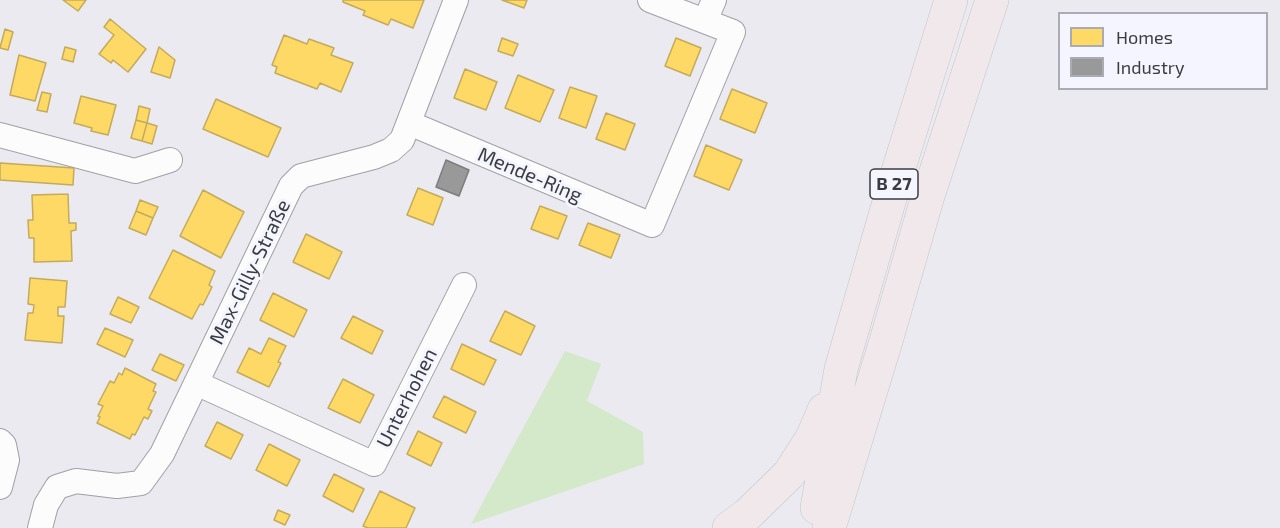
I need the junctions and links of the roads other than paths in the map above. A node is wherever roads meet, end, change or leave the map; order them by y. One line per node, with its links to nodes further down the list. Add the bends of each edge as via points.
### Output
1 (456, 0): 6 (street, Max-Gilly-Straße)
2 (650, 0): 5 (street)
3 (951, 0): 10 (highway, B 27)
4 (992, 0): 17 (highway, B 27, via 927,199)
5 (710, 11): 6 (street, Mende-Ring, via 733,32 652,225)
6 (409, 123): 11 (street, Max-Gilly-Straße, via 402,140 391,150 300,176 291,186)
7 (0, 135): 8 (street, via 135,171)
8 (170, 160)
9 (464, 285): 11 (street, Unterhohen, via 374,464)
10 (841, 369): 15 (highway, via 812,438 789,474); 16 (highway, B 27)
11 (196, 383): 14 (street, Max-Gilly-Straße, via 162,454 141,483 117,486 76,481 57,487 50,496)
12 (0, 441): 13 (street, via 6,460)
13 (0, 486)
14 (40, 528)
15 (729, 528)
16 (814, 528)
17 (829, 528)

